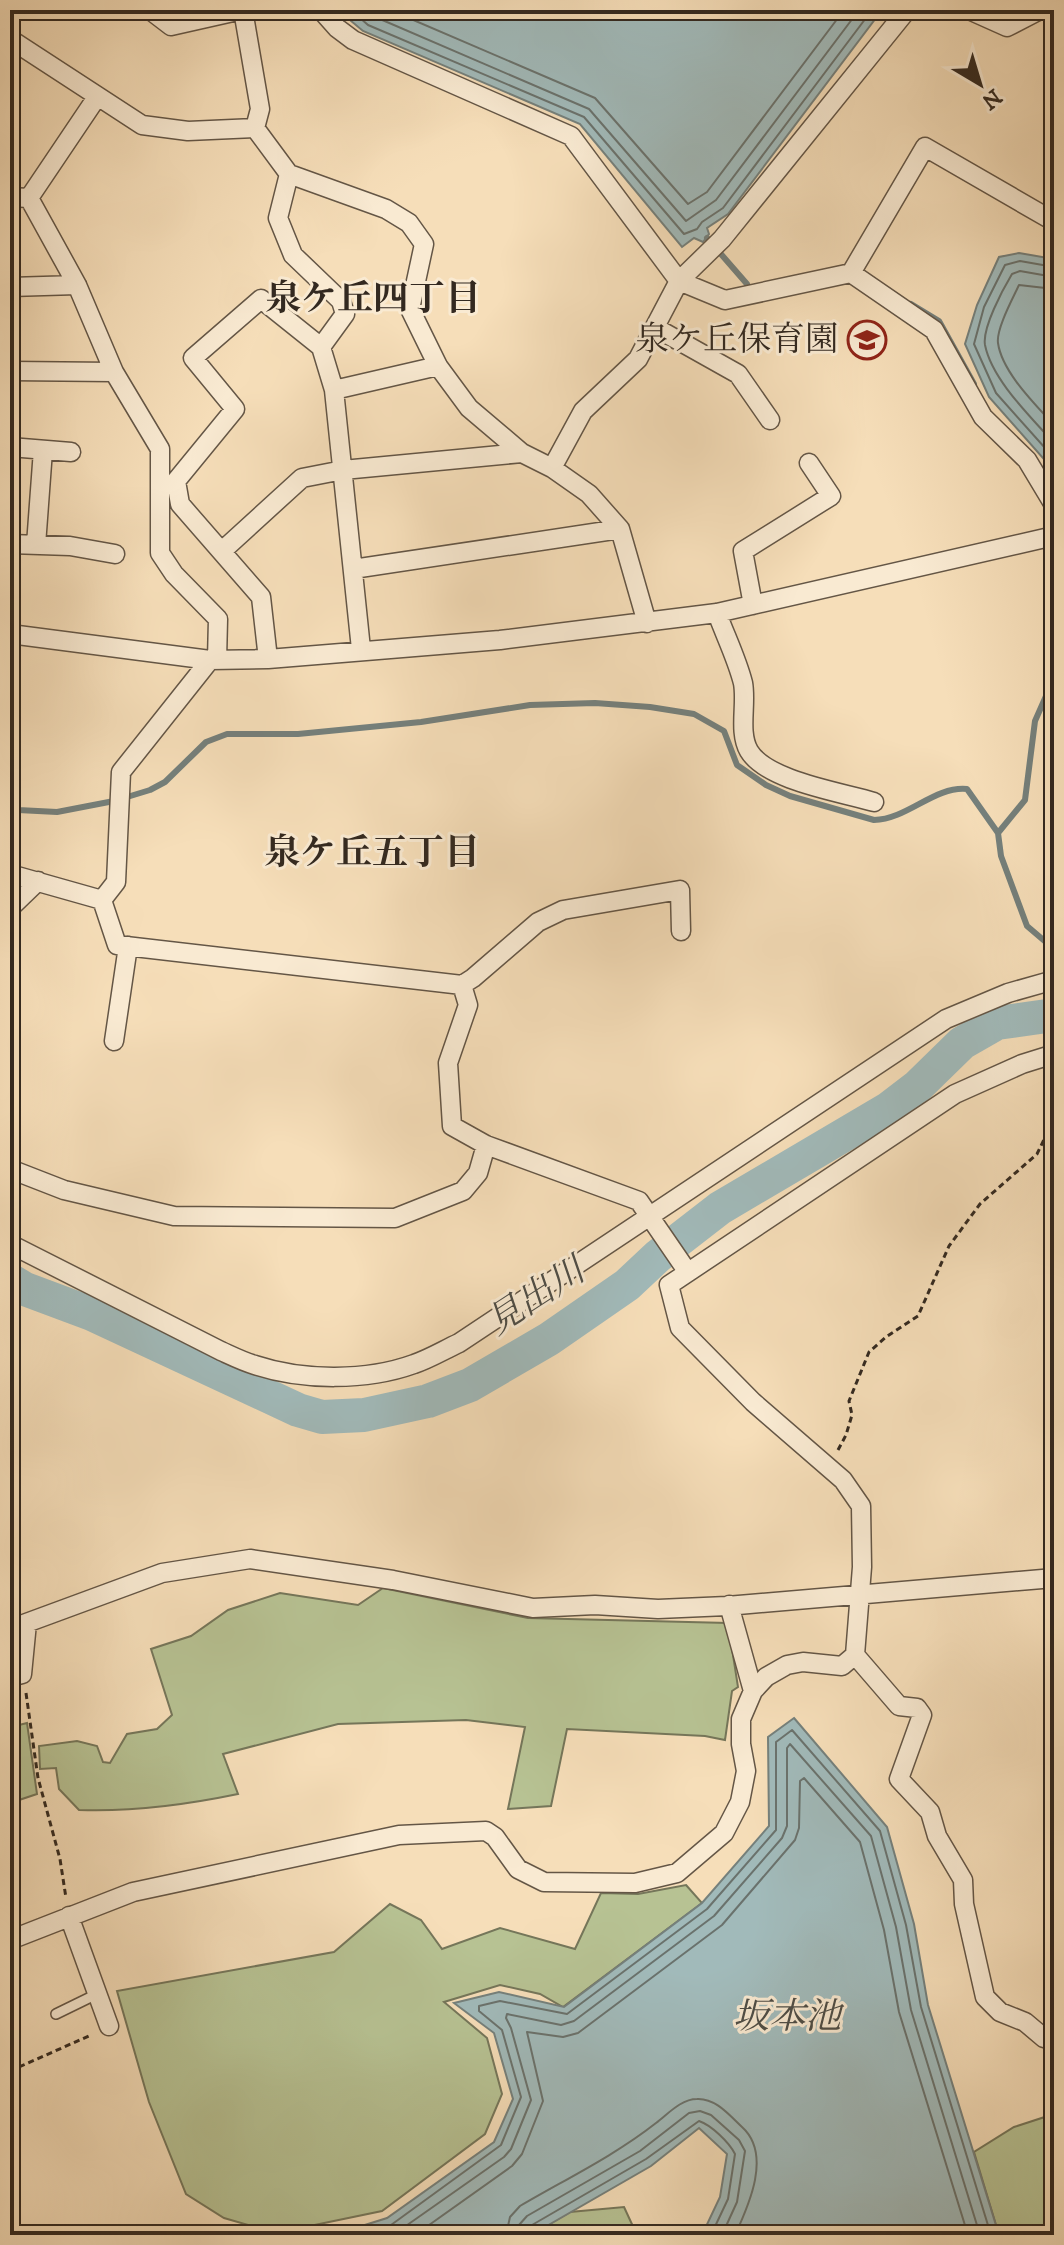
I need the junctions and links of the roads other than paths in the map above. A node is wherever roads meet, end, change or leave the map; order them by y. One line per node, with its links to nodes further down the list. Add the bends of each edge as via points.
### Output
1 (150, 10): 2 (street, via 171,26)
2 (242, 10): 9 (street, via 260,109)
3 (321, 10): 14 (street, via 353,40 571,136)
4 (907, 10): 14 (street, via 722,239)
5 (969, 10): 6 (street, via 1007,27)
6 (1040, 10)
7 (10, 39): 8 (street)
8 (97, 97): 9 (street, via 142,125 188,131); 11 (street)
9 (255, 128): 10 (street)
10 (289, 174): 18 (street, via 278,218 293,255 341,301 345,314); 19 (street, via 386,209 409,223 424,244 410,309)
11 (19, 198): 15 (street)
12 (1054, 217): 13 (street, via 925,147)
13 (851, 273): 14 (street, via 725,300); 31 (street, via 934,330 983,417 1027,460)
14 (679, 281): 17 (street)
15 (77, 285): 16 (street); 21 (street)
16 (10, 287)
17 (656, 328): 23 (street, via 738,374); 29 (street, via 638,359 583,411)
18 (321, 347): 22 (street); 36 (street, via 261,299 193,358 235,409 176,481 180,504)
19 (438, 366): 22 (street); 27 (street, via 469,408)
20 (10, 371): 21 (street)
21 (114, 372): 45 (street, via 160,449 160,553 218,619)
22 (334, 390): 30 (street)
23 (770, 420)
24 (10, 447): 25 (street)
25 (43, 450): 26 (street); 35 (street)
26 (71, 452)
27 (522, 453): 29 (street); 30 (street)
28 (809, 463): 39 (street, via 831,496 743,551)
29 (552, 468): 32 (street, via 589,494)
30 (343, 470): 36 (street, via 302,478); 38 (street)
31 (1054, 505)
32 (620, 529): 38 (street); 41 (street)
33 (1053, 535): 39 (street)
34 (10, 544): 35 (street)
35 (36, 545): 37 (street)
36 (222, 551): 44 (street, via 261,597)
37 (115, 554)
38 (353, 569): 43 (street)
39 (753, 605): 40 (street)
40 (717, 613): 41 (street); 46 (street, via 743,683 749,751 764,767 787,777)
41 (647, 623): 43 (street)
42 (10, 634): 45 (street)
43 (361, 649): 44 (street)
44 (268, 659): 45 (street)
45 (213, 660): 49 (street, via 121,772 116,882)
46 (874, 802)
47 (10, 874): 48 (street)
48 (38, 881): 49 (street); 50 (street)
49 (102, 900): 52 (street, via 117,945)
50 (10, 908)
51 (681, 931): 54 (street, via 680,890 563,910 538,922)
52 (128, 946): 54 (street); 55 (street)
53 (1054, 980): 59 (street, via 946,1019)
54 (462, 985): 57 (street, via 468,1005 448,1063 452,1126)
55 (114, 1041)
56 (1054, 1054): 61 (street, via 955,1094)
57 (486, 1145): 58 (street, via 478,1173 463,1191 395,1218 174,1216 64,1190); 59 (street, via 639,1201)
58 (10, 1169)
59 (650, 1215): 60 (street, via 459,1343 414,1364 342,1376 256,1366); 61 (street)
60 (10, 1244)
61 (687, 1271): 63 (street, via 669,1285 680,1328 753,1402 843,1480 861,1506)
62 (1054, 1578): 63 (street)
63 (858, 1595): 64 (street); 66 (street)
64 (729, 1605): 65 (street, via 533,1608 250,1559 162,1573); 68 (street)
65 (18, 1626): 67 (street)
66 (855, 1655): 68 (street, via 842,1666 787,1665); 74 (street, via 899,1706 917,1708 922,1715 899,1779 930,1812 937,1836 963,1880 985,1997 1000,2012)
67 (16, 1676)
68 (753, 1691): 69 (street, via 741,1719 746,1771 740,1802 724,1833 677,1873 635,1883 544,1882 518,1869 486,1831 399,1835 133,1892)
69 (69, 1916): 70 (street); 71 (street)
70 (10, 1940)
71 (99, 1993): 72 (lane); 73 (street)
72 (56, 2014)
73 (109, 2026)
74 (1054, 2041)

